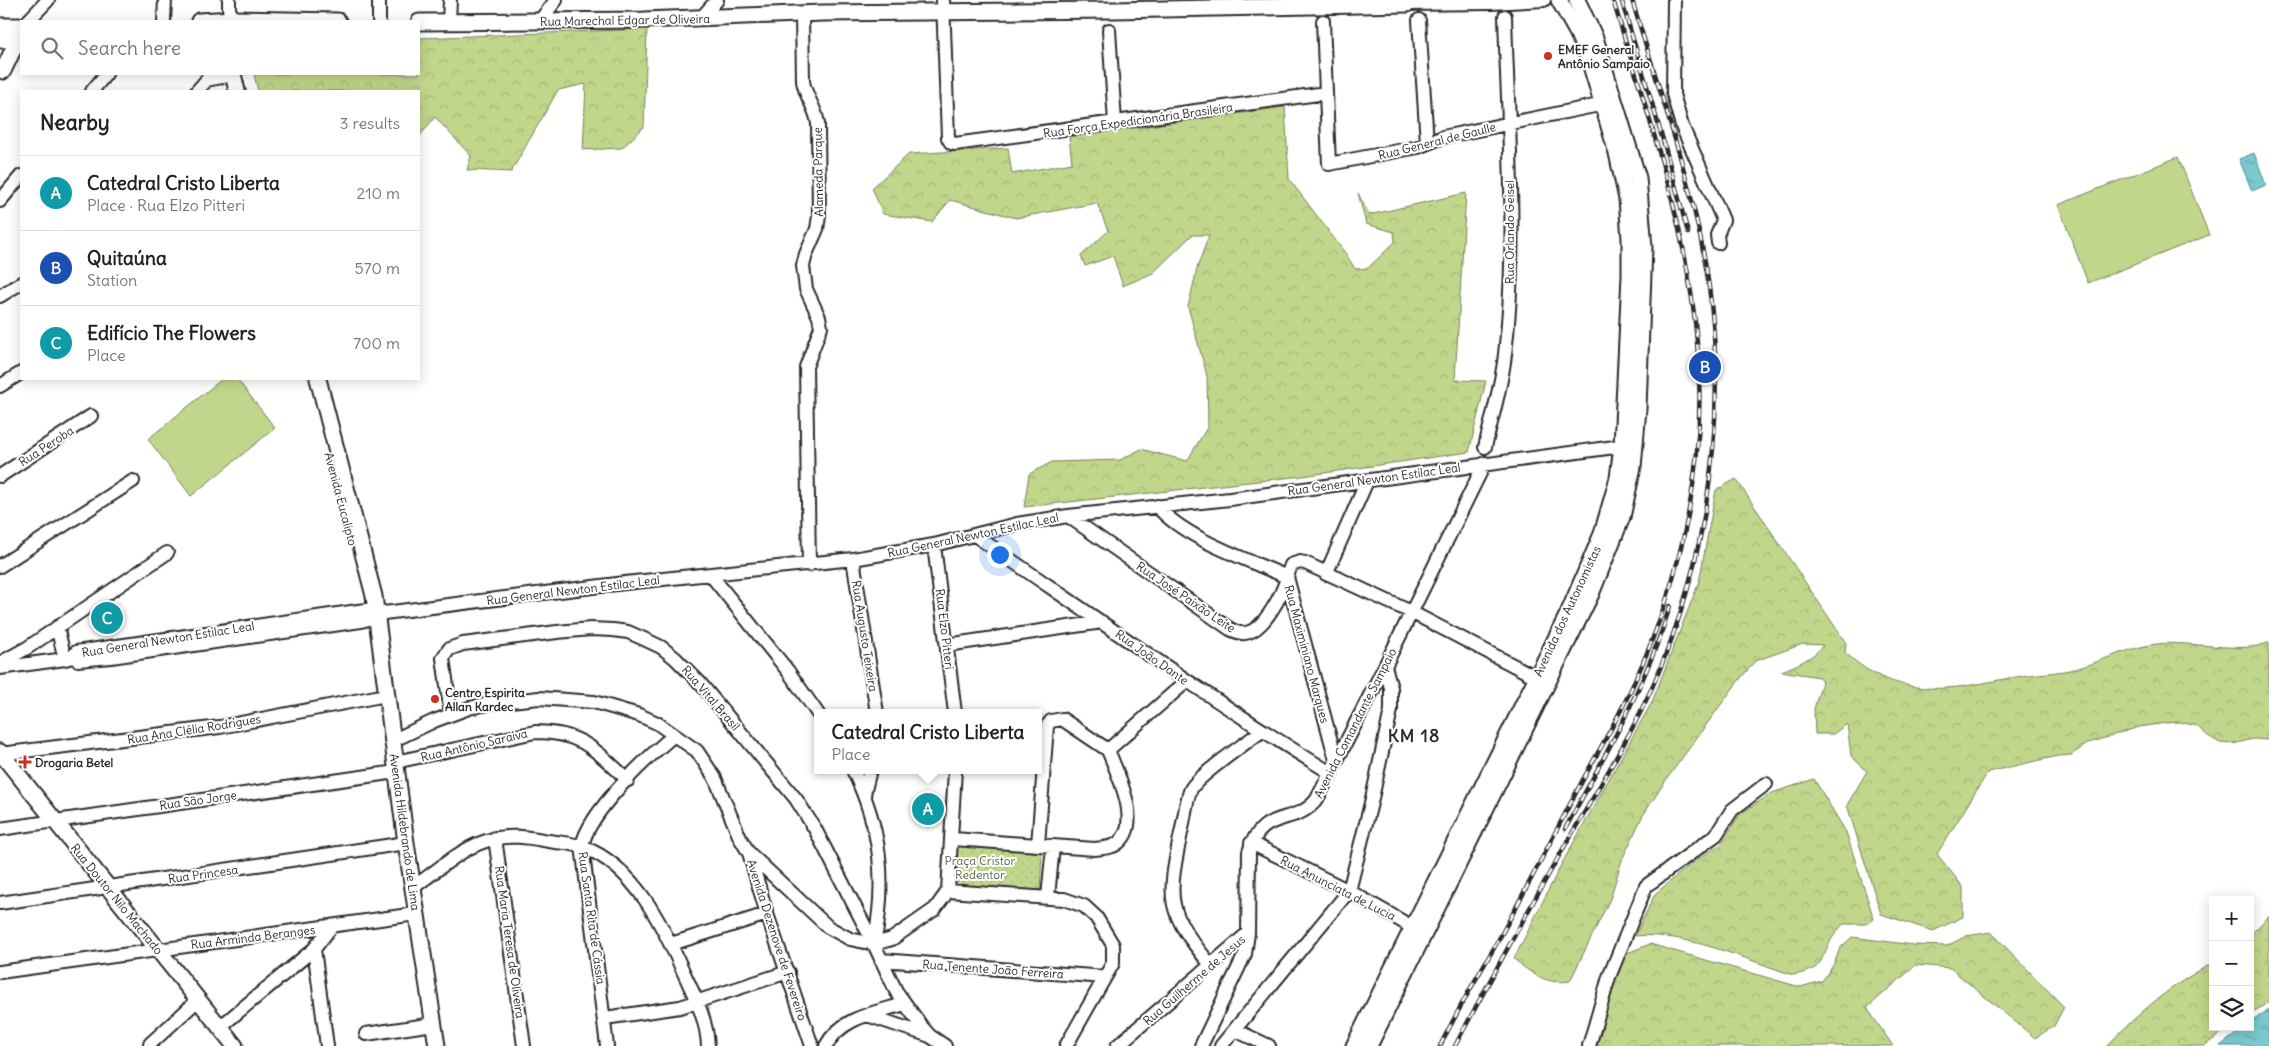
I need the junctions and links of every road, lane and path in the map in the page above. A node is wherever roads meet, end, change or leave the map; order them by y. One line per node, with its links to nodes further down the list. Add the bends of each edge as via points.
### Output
1 (48, 0): 19 (street)
2 (165, 0): 20 (street)
3 (379, 0): 23 (street)
4 (450, 0): 26 (street)
5 (456, 0): 26 (street)
6 (717, 0): 18 (street)
7 (1544, 0): 11 (street, Rua Marechal Edgar de Oliveira)
8 (1559, 0): 44 (main road, Avenida dos Autonomistas, via 1587,54)
9 (1577, 0): 87 (main road, Avenida dos Autonomistas, via 1595,38 1638,178 1644,257 1638,409 1633,467 1622,517 1591,594)
10 (1674, 0): 50 (street, via 1673,94 1682,126 1722,220)
11 (1406, 2): 13 (main road, Rua Marechal Edgar de Oliveira)
12 (944, 6): 13 (main road, Rua Marechal Edgar de Oliveira); 15 (main road, Rua Marechal Edgar de Oliveira); 45 (street, Rua Força Expedicionária Brasileira, via 948,138 951,142 962,144)
13 (1322, 9): 43 (street)
14 (549, 12): 18 (main road, Rua Marechal Edgar de Oliveira); 26 (main road, Rua Marechal Edgar de Oliveira)
15 (802, 14): 18 (main road, Rua Marechal Edgar de Oliveira); 70 (street, Alameda Parque, via 802,81 818,124 819,216 818,229 806,254 803,273 821,327 806,367)
16 (229, 15): 21 (main road); 22 (main road)
17 (1505, 16): 46 (street, Rua Orlando Geisel)
18 (701, 18)
19 (29, 20)
20 (164, 20)
21 (204, 20)
22 (280, 20)
23 (379, 20)
24 (1419, 20): 47 (street)
25 (420, 22): 26 (main road, Rua Marechal Edgar de Oliveira)
26 (453, 22)
27 (0, 26): 29 (main road)
28 (1109, 30): 45 (street)
29 (20, 37)
30 (20, 38): 32 (main road)
31 (20, 39): 33 (main road)
32 (0, 40)
33 (2, 64)
34 (105, 75): 39 (street)
35 (227, 75): 38 (street)
36 (236, 75): 41 (main road)
37 (237, 75): 42 (main road)
38 (209, 77): 40 (street)
39 (93, 90)
40 (198, 90)
41 (237, 90)
42 (246, 90)
43 (1326, 93): 45 (street, Rua Força Expedicionária Brasileira); 47 (street, Rua General de Gaulle, via 1329,164)
44 (1604, 104): 46 (street, Rua General de Gaulle); 58 (main road, Avenida dos Autonomistas, via 1622,174 1629,224 1630,275)
45 (1114, 123)
46 (1508, 123): 47 (street, Rua General de Gaulle); 59 (street, Rua Orlando Geisel, via 1511,230 1505,355)
47 (1426, 143)
48 (20, 177): 49 (street)
49 (0, 201)
50 (1718, 243)
51 (20, 284): 52 (street)
52 (0, 296)
53 (20, 374): 56 (street)
54 (310, 380): 76 (main road, Avenida Eucalipto)
55 (318, 380): 76 (main road, Avenida Eucalipto)
56 (0, 386)
57 (91, 416): 61 (street, Rua Peroba)
58 (1622, 446): 60 (street, Rua General Newton Estilac Leal); 84 (main road, Avenida dos Autonomistas, via 1618,478 1602,534 1568,614)
59 (1485, 447)
60 (1484, 463): 63 (street, Rua General Newton Estilac Leal); 75 (street, Avenida Comandante Sampaio)
61 (0, 476)
62 (133, 481): 71 (street)
63 (1367, 481): 64 (street, Rua General Newton Estilac Leal); 73 (street)
64 (1157, 506): 65 (street, Rua General Newton Estilac Leal); 74 (street, via 1166,517 1188,532)
65 (1068, 516): 66 (street, Rua General Newton Estilac Leal, via 1017,524); 74 (street, Rua José Paixão Leite, via 1239,633 1253,631 1260,625 1281,594)
66 (976, 536): 67 (street, Rua General Newton Estilac Leal); 77 (street, Rua João Dante)
67 (934, 545): 69 (street, Rua General Newton Estilac Leal); 79 (street, Rua Elzo Pitteri)
68 (167, 553): 78 (street)
69 (853, 559): 70 (street, Rua General Newton Estilac Leal); 89 (street, Rua Augusto Teixeira)
70 (809, 564): 72 (street, Rua General Newton Estilac Leal)
71 (0, 566)
72 (710, 574): 76 (street, Rua General Newton Estilac Leal); 88 (street)
73 (1326, 574): 74 (street, via 1300,562 1291,564); 75 (street)
74 (1287, 577): 97 (street, Rua Maximiniano Marques)
75 (1411, 612): 82 (street, Avenida Comandante Sampaio); 84 (street)
76 (375, 613): 80 (street, Rua General Newton Estilac Leal, via 76,652); 86 (main road, Avenida Hildebrando de Lima)
77 (1102, 622): 79 (street); 85 (street, Rua João Dante)
78 (57, 627): 80 (street); 81 (street)
79 (947, 645): 90 (street, Rua Elzo Pitteri)
80 (68, 658): 83 (street, Rua General Newton Estilac Leal)
81 (0, 663)
82 (1385, 666): 97 (street, Avenida Comandante Sampaio); 118 (street, via 1391,688 1391,710)
83 (0, 668)
84 (1536, 677): 87 (main road); 125 (main road, Avenida dos Autonomistas)
85 (1187, 682): 92 (street, Rua João Dante); 95 (street)
86 (386, 695): 94 (main road, Avenida Hildebrando de Lima); 96 (street, Rua Ana Clélia Rodrigues, via 220,727)
87 (1541, 697): 125 (main road, Avenida dos Autonomistas)
88 (814, 709)
89 (877, 709)
90 (955, 709)
91 (451, 714): 93 (street, Avenida Dezenove de Fevereiro, via 512,701 539,698 576,700 640,715); 94 (street, Avenida Dezenove de Fevereiro); 128 (street, Rua Vital Brasil, via 443,658 449,649 463,644 591,629 628,632 661,647 700,683 796,799 815,829)
92 (1262, 731): 99 (street, Rua João Dante); 132 (street, via 1191,789 1183,824 1174,869 1174,907 1183,930)
93 (674, 735): 103 (street, Rua Santa Rita de Cássia); 115 (street, Avenida Dezenove de Fevereiro, via 702,757)
94 (392, 741): 98 (main road, Avenida Hildebrando de Lima)
95 (1108, 750): 112 (street, via 1062,719 1051,721 1047,726); 114 (street, via 1128,807 1128,827 1124,836 1110,847 1096,849)
96 (1, 754): 106 (main road, Rua Doutor Nilo Machado)
97 (1336, 760): 99 (street, Avenida Comandante Sampaio)
98 (395, 767): 103 (street, Rua Antônio Saraiva, via 535,732 556,732 587,744); 106 (street, Rua São Jorge); 110 (main road, Avenida Hildebrando de Lima)
99 (1331, 773): 111 (street, Avenida Comandante Sampaio, via 1312,806 1263,826)
100 (855, 774): 105 (street)
101 (869, 774): 105 (street)
102 (955, 774): 109 (street)
103 (628, 780): 113 (street, Rua Santa Rita de Cássia, via 596,817)
104 (1766, 784): 163 (street, via 1732,810 1716,835 1646,886 1609,977)
105 (864, 794): 128 (street, via 878,841 881,871 880,915)
106 (54, 821): 107 (street, Rua São Jorge); 116 (main road, Rua Doutor Nilo Machado)
107 (0, 829)
108 (495, 838): 113 (street, via 526,837); 117 (street, via 479,842 460,853); 150 (street, Rua Maria Teresa de Oliveira)
109 (953, 839): 112 (street); 119 (street)
110 (406, 843): 116 (street, Rua Princesa); 117 (main road, Avenida Hildebrando de Lima)
111 (1251, 844): 118 (street, Rua Anunciata de Lucia); 126 (street)
112 (1038, 845): 114 (street)
113 (582, 846): 127 (street, via 606,858 627,878 647,902); 140 (street, Rua Santa Rita de Cássia)
114 (1053, 846): 120 (street)
115 (749, 853): 123 (street, Avenida Dezenove de Fevereiro); 128 (street, via 828,928 850,939)
116 (109, 888): 121 (street, Rua Princesa); 129 (main road, Rua Doutor Nilo Machado)
117 (412, 888): 122 (main road, Avenida Hildebrando de Lima)
118 (1349, 891): 125 (street, Rua Anunciata de Lucia); 143 (street)
119 (948, 892): 120 (street); 128 (street, via 936,909 905,932)
120 (1048, 897): 135 (street, via 1064,898 1084,906 1096,917 1113,945 1113,963)
121 (0, 903)
122 (416, 914): 124 (street, Rua Arminda Beranges); 141 (main road, Avenida Hildebrando de Lima)
123 (767, 914): 127 (street); 134 (street, Avenida Dezenove de Fevereiro)
124 (332, 927): 129 (street, Rua Arminda Beranges); 130 (street)
125 (1419, 927): 161 (main road, Avenida dos Autonomistas); 162 (main road, Avenida dos Autonomistas)
126 (1248, 933): 132 (street, Rua Guilherme de Jesus); 158 (street, via 1244,959)
127 (671, 944): 137 (street)
128 (874, 944): 131 (street, Rua Vital Brasil)
129 (158, 949): 133 (street, Rua Arminda Beranges); 136 (main road, Rua Doutor Nilo Machado)
130 (314, 950): 142 (street); 148 (street)
131 (881, 960): 135 (street, Rua Tenente João Ferreira); 138 (street, Rua Vital Brasil)
132 (1212, 965): 157 (street, Rua Guilherme de Jesus)
133 (0, 972)
134 (788, 972): 137 (street); 153 (street, Avenida Dezenove de Fevereiro)
135 (1105, 977): 156 (street)
136 (198, 1000): 142 (main road, Rua Doutor Nilo Machado); 146 (street)
137 (697, 1002): 140 (street); 152 (street, via 706,1027)
138 (904, 1004): 139 (street); 145 (street, Rua Vital Brasil)
139 (867, 1015): 145 (street); 154 (street, via 840,1027)
140 (605, 1018): 151 (street, Rua Santa Rita de Cássia)
141 (434, 1024): 144 (street); 149 (main road, Avenida Hildebrando de Lima)
142 (220, 1027): 147 (main road, Rua Doutor Nilo Machado)
143 (1235, 1030): 159 (street); 160 (street)
144 (366, 1034)
145 (930, 1036): 155 (street)
146 (150, 1044)
147 (235, 1046)
148 (327, 1046)
149 (437, 1046)
150 (524, 1046)
151 (607, 1046)
152 (708, 1046)
153 (812, 1046)
154 (826, 1046)
155 (945, 1046)
156 (1066, 1046)
157 (1117, 1046)
158 (1201, 1046)
159 (1221, 1046)
160 (1269, 1046)
161 (1354, 1046)
162 (1369, 1046)
163 (1589, 1046)

